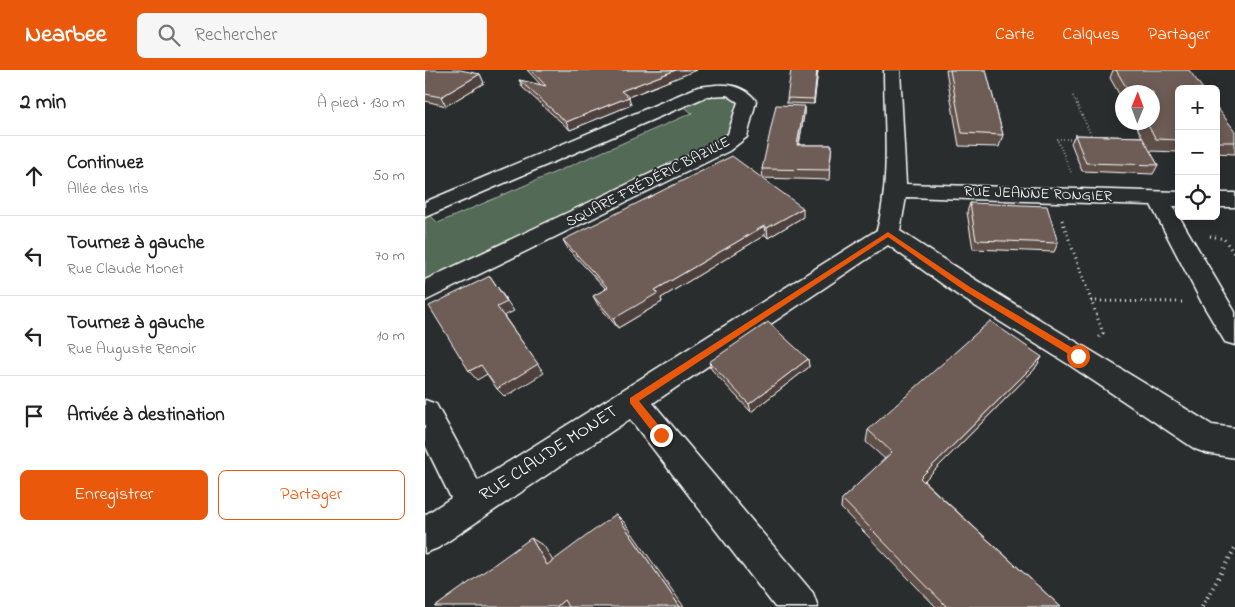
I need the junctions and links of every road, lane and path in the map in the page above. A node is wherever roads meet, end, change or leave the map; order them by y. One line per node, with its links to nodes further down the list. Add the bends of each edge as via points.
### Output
1 (892, 70): 5 (street)
2 (1073, 96): 4 (path, via 1093,139)
3 (1075, 139): 7 (path, via 1057,139)
4 (1084, 139)
5 (897, 190): 6 (street, RUE JEANNE RONGIER); 12 (street)
6 (1053, 194): 7 (street, RUE JEANNE RONGIER); 14 (path, via 1091,301)
7 (1081, 195): 8 (street, RUE JEANNE RONGIER)
8 (1168, 199): 14 (street)
9 (1220, 200): 10 (street)
10 (1235, 200)
11 (425, 210): 13 (street, SQUARE FRÉDÉRIC BAZILLE, via 704,92 719,89 739,92 747,101 737,137 722,147)
12 (888, 234): 16 (street, RUE CLAUDE MONET); 18 (street, via 968,289 1206,439)
13 (425, 291)
14 (1215, 303): 15 (street)
15 (1235, 334)
16 (633, 400): 19 (street, RUE CLAUDE MONET); 22 (street)
17 (425, 414): 19 (street)
18 (1235, 444)
19 (473, 503): 20 (street, RUE CLAUDE MONET)
20 (425, 535)
21 (1235, 548): 23 (path)
22 (799, 607)
23 (1202, 607)

